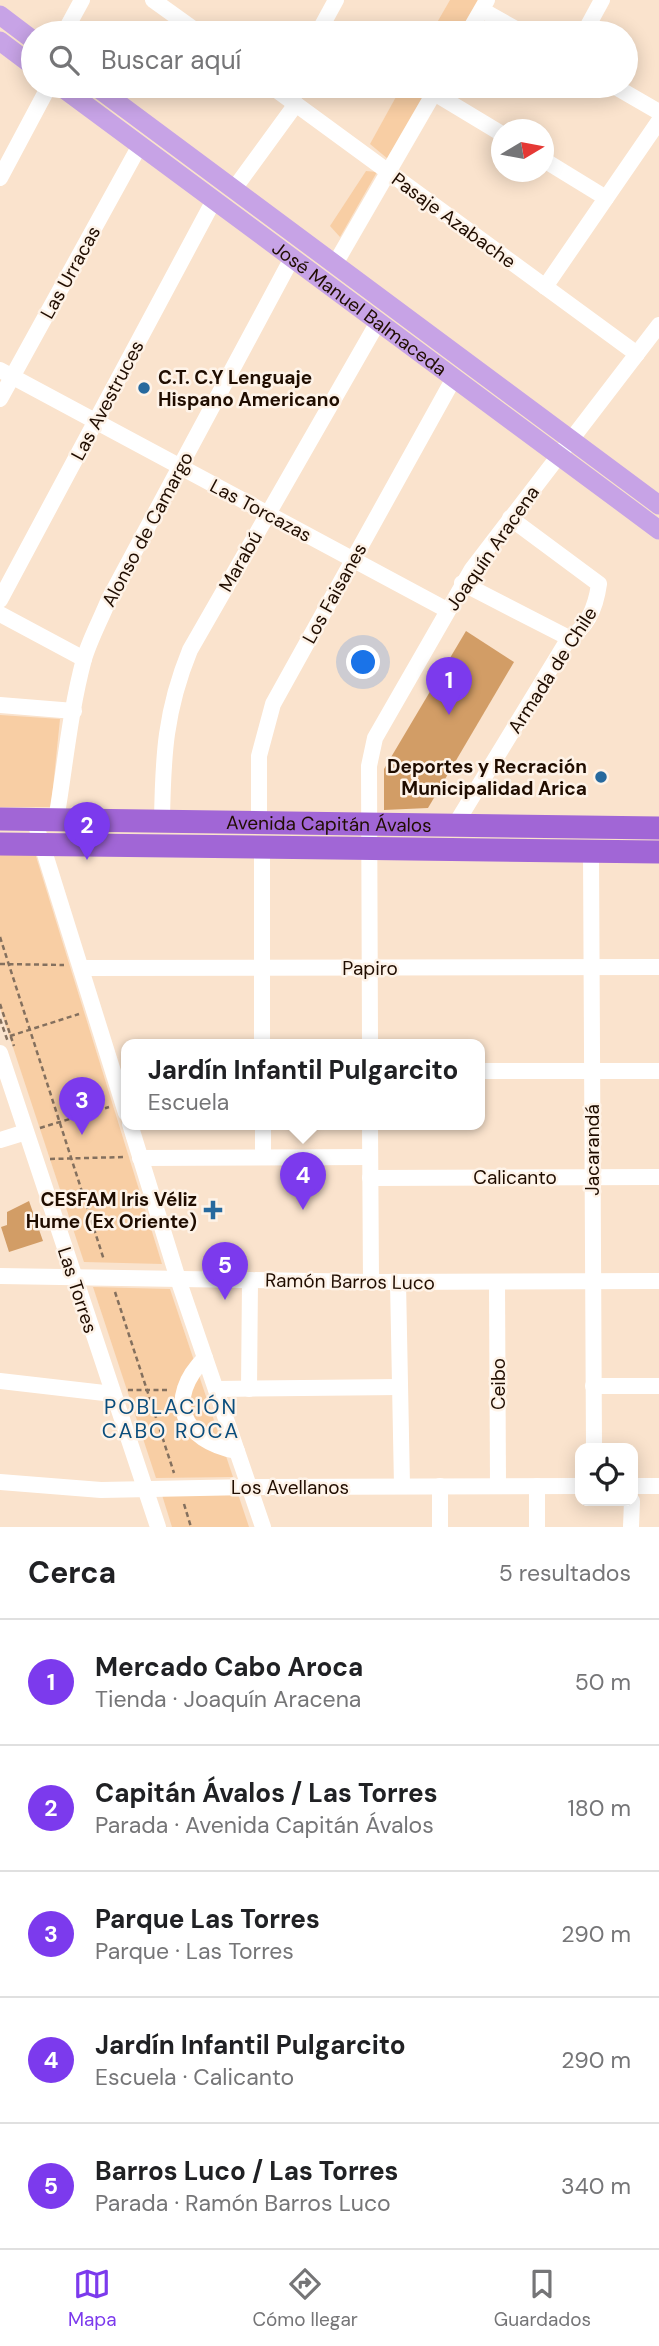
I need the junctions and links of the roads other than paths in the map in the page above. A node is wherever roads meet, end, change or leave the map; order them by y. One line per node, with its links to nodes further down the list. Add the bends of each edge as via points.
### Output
1 (82, 0): 7 (street)
2 (153, 0): 8 (street)
3 (336, 0): 9 (street)
4 (602, 0): 12 (street)
5 (485, 5): 10 (street); 11 (street)
6 (0, 15): 13 (main road)
7 (71, 21)
8 (182, 21)
9 (325, 21)
10 (475, 21)
11 (507, 21)
12 (591, 21)
13 (21, 31)
14 (0, 41): 15 (main road)
15 (21, 57)
16 (43, 98): 30 (street)
17 (76, 98): 27 (main road, José Manuel Balmaceda)
18 (111, 98): 31 (main road, José Manuel Balmaceda)
19 (288, 98): 31 (street)
20 (294, 98): 29 (street, Pasaje Azabache)
21 (431, 98): 29 (street)
22 (449, 98): 26 (street)
23 (635, 98): 24 (street)
24 (659, 112)
25 (659, 121): 32 (street)
26 (491, 126)
27 (140, 145): 33 (main road, José Manuel Balmaceda); 40 (street, Las Urracas)
28 (554, 166): 32 (street)
29 (388, 171): 35 (street); 36 (street, Pasaje Azabache)
30 (0, 178)
31 (234, 189): 35 (main road, José Manuel Balmaceda)
32 (606, 198): 36 (street)
33 (214, 200): 34 (main road, José Manuel Balmaceda); 43 (street, Las Avestruces)
34 (292, 258): 37 (main road, José Manuel Balmaceda); 46 (street, Alonso de Camargo)
35 (335, 264): 44 (main road, José Manuel Balmaceda)
36 (545, 287): 39 (street, Pasaje Azabache)
37 (378, 322): 41 (main road, José Manuel Balmaceda); 48 (street, Marabú)
38 (659, 325): 39 (street, Joaquín Aracena)
39 (637, 354): 44 (street, Joaquín Aracena)
40 (6, 373): 42 (street, Las Urracas); 43 (street, Las Torcazas)
41 (454, 378): 45 (main road, José Manuel Balmaceda); 51 (street, Los Faisanes)
42 (0, 399)
43 (96, 421): 46 (street, Las Torcazas); 53 (street, Las Avestruces)
44 (571, 439): 45 (street, Joaquín Aracena); 47 (main road, José Manuel Balmaceda)
45 (558, 456): 49 (street, Joaquín Aracena); 50 (main road, José Manuel Balmaceda)
46 (180, 467): 48 (street, Las Torcazas); 57 (street, Alonso de Camargo, via 110,599)
47 (658, 503)
48 (267, 513): 51 (street, Las Torcazas); 62 (street, Marabú, via 180,674 163,751)
49 (510, 518): 52 (street, Joaquín Aracena); 56 (street, Armada de Chile, via 599,584 588,618 580,632)
50 (659, 530)
51 (353, 559): 54 (street, Las Torcazas); 63 (street, Los Faisanes, via 267,719 259,756)
52 (462, 583): 54 (street, Joaquín Aracena); 56 (street)
53 (0, 600)
54 (447, 610): 64 (street, Joaquín Aracena, via 373,742)
55 (0, 614): 57 (street)
56 (569, 638): 65 (street, Armada de Chile)
57 (84, 659): 59 (street, Alonso de Camargo)
58 (0, 705): 59 (street)
59 (74, 711): 61 (street, Alonso de Camargo)
60 (0, 819): 61 (highway, Avenida Capitán Ávalos)
61 (45, 819): 62 (highway, Avenida Capitán Ávalos); 68 (street)
62 (162, 821): 63 (highway, Avenida Capitán Ávalos)
63 (259, 822): 64 (highway, Avenida Capitán Ávalos)
64 (368, 823): 65 (highway, Avenida Capitán Ávalos); 70 (street, Joaquín Aracena)
65 (455, 825): 66 (highway, Avenida Capitán Ávalos)
66 (659, 828)
67 (0, 844): 68 (highway, Avenida Capitán Ávalos)
68 (42, 845): 69 (highway, Avenida Capitán Ávalos); 73 (street)
69 (262, 847): 70 (highway, Avenida Capitán Ávalos); 76 (street)
70 (369, 848): 71 (highway, Avenida Capitán Ávalos); 77 (street, Joaquín Aracena)
71 (591, 851): 72 (highway, Avenida Capitán Ávalos); 74 (street, Jacarandá)
72 (659, 852)
73 (74, 967): 76 (street, Papiro); 81 (street)
74 (592, 967): 75 (street, Papiro); 77 (street, Papiro); 84 (street, Jacarandá)
75 (659, 967)
76 (262, 968): 77 (street, Papiro); 78 (street)
77 (369, 968): 79 (street, Joaquín Aracena)
78 (262, 1039)
79 (370, 1039)
80 (0, 1053): 86 (street, Las Torres)
81 (119, 1064): 85 (street)
82 (659, 1070): 84 (street)
83 (485, 1071): 84 (street)
84 (592, 1071): 94 (street, Jacarandá)
85 (119, 1110)
86 (33, 1130): 90 (street); 98 (street, Las Torres)
87 (131, 1130): 91 (street)
88 (263, 1130): 92 (street)
89 (370, 1130): 93 (street)
90 (0, 1140)
91 (134, 1157): 92 (street); 99 (street)
92 (263, 1157): 93 (street)
93 (370, 1157): 96 (street)
94 (593, 1177): 95 (street, Calicanto); 96 (street, Calicanto); 104 (street, Jacarandá)
95 (659, 1177)
96 (370, 1178): 101 (street)
97 (0, 1276): 98 (street, Ramón Barros Luco)
98 (74, 1277): 99 (street, Ramón Barros Luco); 113 (street, Las Torres)
99 (178, 1279): 100 (street, Ramón Barros Luco); 106 (street)
100 (250, 1280): 101 (street, Ramón Barros Luco); 112 (street)
101 (371, 1282): 102 (street, Ramón Barros Luco)
102 (398, 1282): 103 (street, Ramón Barros Luco); 110 (street)
103 (498, 1282): 104 (street, Ramón Barros Luco); 119 (street, Ceibo)
104 (593, 1282): 105 (street, Ramón Barros Luco); 108 (street, Jacarandá)
105 (659, 1282)
106 (205, 1358): 111 (street); 115 (street, via 189,1376 184,1390 185,1415 197,1435)
107 (0, 1381): 113 (street)
108 (593, 1386): 109 (street); 114 (street, Jacarandá)
109 (659, 1386)
110 (400, 1387): 112 (street); 117 (street)
111 (216, 1389): 112 (street); 115 (street)
112 (249, 1389)
113 (119, 1392): 125 (street, Las Torres)
114 (594, 1443)
115 (237, 1451): 124 (street)
116 (0, 1482): 125 (street, Los Avellanos, via 83,1490)
117 (401, 1486): 118 (street, Los Avellanos); 124 (street, Los Avellanos)
118 (440, 1486): 119 (street, Los Avellanos); 129 (street)
119 (498, 1486): 120 (street, Los Avellanos)
120 (537, 1486): 121 (street, Los Avellanos); 130 (street)
121 (575, 1486)
122 (638, 1486): 123 (street)
123 (659, 1486)
124 (249, 1487): 125 (street, Los Avellanos); 128 (street)
125 (145, 1489): 127 (street, Las Torres)
126 (632, 1506): 131 (street)
127 (158, 1527)
128 (263, 1527)
129 (440, 1527)
130 (537, 1527)
131 (631, 1527)

